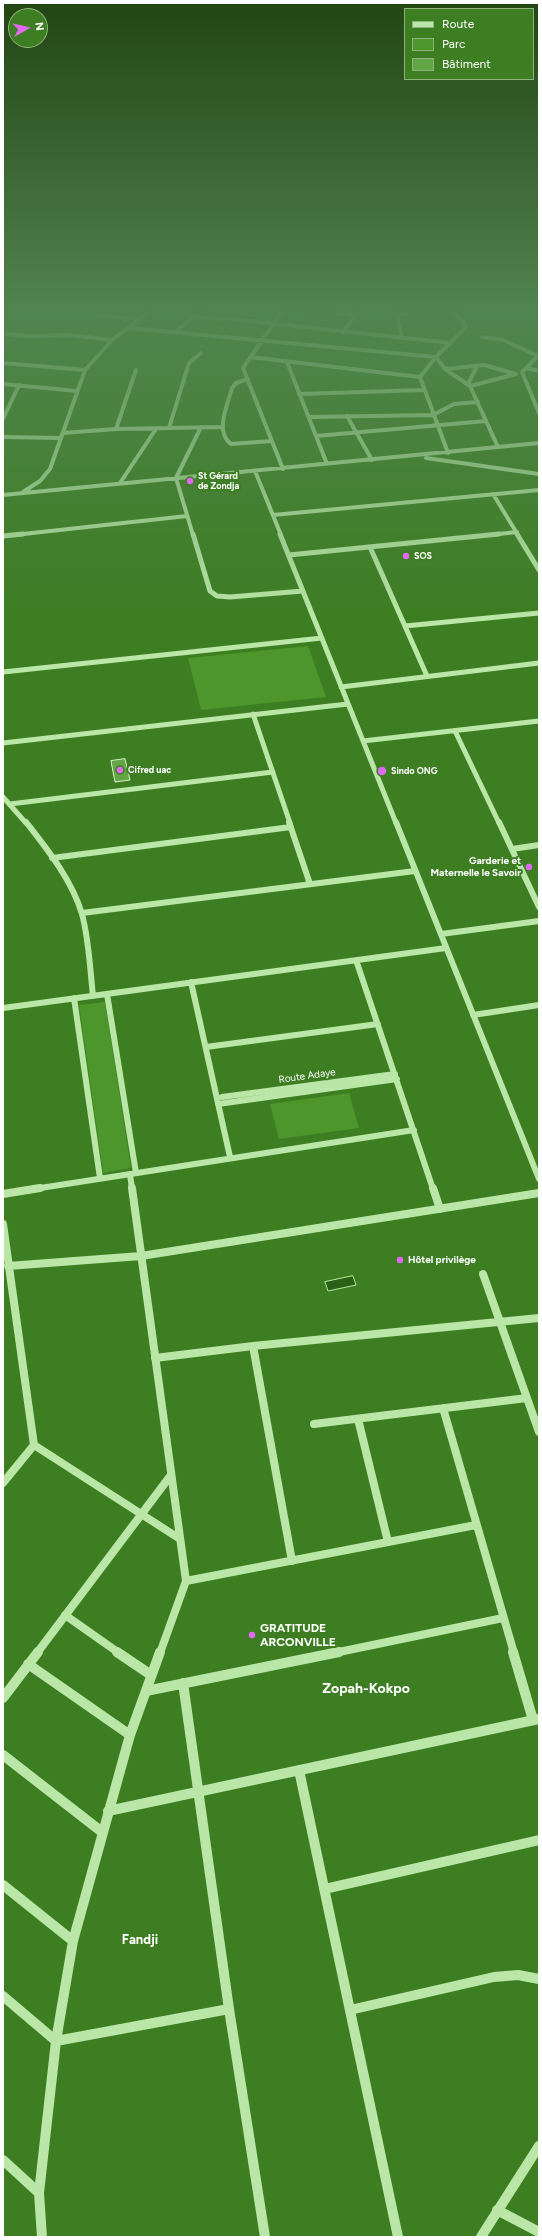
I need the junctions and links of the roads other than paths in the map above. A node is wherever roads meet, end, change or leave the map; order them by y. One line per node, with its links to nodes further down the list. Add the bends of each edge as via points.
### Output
1 (71, 412): 21 (street)
2 (122, 412): 18 (street)
3 (174, 412): 17 (street)
4 (226, 412): 16 (street)
5 (261, 412): 25 (street)
6 (307, 412): 12 (street)
7 (432, 412): 10 (street)
8 (438, 412): 10 (street)
9 (482, 412): 13 (street)
10 (433, 415): 11 (street); 14 (street)
11 (347, 416): 12 (street); 20 (street)
12 (309, 417): 22 (street)
13 (486, 421): 14 (street); 27 (street)
14 (437, 426): 20 (street); 28 (street)
15 (201, 427): 16 (street); 17 (street); 35 (street)
16 (222, 427): 25 (street, via 227,441 231,444)
17 (169, 428): 19 (street)
18 (116, 429): 19 (street); 21 (street)
19 (156, 429): 36 (street)
20 (356, 432): 22 (street); 30 (street)
21 (63, 433): 24 (street)
22 (316, 436): 31 (street)
23 (3, 437): 24 (street)
24 (61, 438): 38 (street, via 50,469 40,481)
25 (272, 441): 32 (street)
26 (538, 445): 27 (street)
27 (498, 447): 28 (street)
28 (448, 453): 29 (street)
29 (414, 456): 30 (street); 34 (street)
30 (372, 460): 31 (street)
31 (327, 464): 32 (street)
32 (283, 468): 33 (street)
33 (255, 471): 35 (street); 41 (street)
34 (539, 474)
35 (176, 478): 36 (street); 42 (street)
36 (120, 483): 38 (street)
37 (539, 490): 39 (street)
38 (21, 493): 40 (street)
39 (493, 494): 41 (street); 43 (street)
40 (3, 495)
41 (272, 515): 46 (street)
42 (187, 516): 44 (street); 48 (street, via 210,591 217,596)
43 (517, 532): 45 (street); 47 (street)
44 (3, 536)
45 (370, 547): 46 (street); 50 (street)
46 (289, 555): 48 (street)
47 (539, 570)
48 (303, 591): 51 (street)
49 (539, 613): 50 (street)
50 (406, 626): 54 (street)
51 (322, 638): 53 (street); 55 (street)
52 (539, 663): 54 (street)
53 (3, 672)
54 (427, 676): 55 (street)
55 (341, 687): 56 (street)
56 (348, 704): 57 (street); 60 (street)
57 (253, 714): 61 (street); 62 (street)
58 (539, 721): 59 (street)
59 (455, 731): 60 (street); 67 (street)
60 (363, 741): 69 (street)
61 (3, 743)
62 (273, 772): 64 (street); 65 (street)
63 (3, 798): 64 (street)
64 (10, 804): 68 (street)
65 (291, 827): 68 (street); 70 (street)
66 (539, 845): 67 (street)
67 (512, 849): 71 (street)
68 (52, 858): 72 (street, via 68,880)
69 (416, 871): 70 (street); 74 (street)
70 (310, 884): 72 (street)
71 (539, 907)
72 (82, 913): 79 (street)
73 (539, 921): 74 (street)
74 (441, 934): 75 (street)
75 (446, 948): 76 (street); 83 (street)
76 (356, 960): 77 (street); 84 (street)
77 (191, 982): 78 (street); 85 (street)
78 (107, 994): 79 (street); 91 (street)
79 (93, 996): 80 (street)
80 (74, 998): 82 (street); 92 (street)
81 (539, 1005): 83 (street)
82 (3, 1008)
83 (473, 1015): 93 (street)
84 (378, 1024): 85 (street); 86 (street)
85 (206, 1047): 88 (street)
86 (396, 1077): 87 (street, Route Adaye); 88 (street); 89 (street)
87 (222, 1097)
88 (218, 1104): 90 (street)
89 (414, 1130): 90 (street); 96 (street)
90 (230, 1157): 91 (street)
91 (133, 1173): 92 (street); 99 (street)
92 (100, 1178): 95 (street)
93 (539, 1179)
94 (539, 1193): 96 (street)
95 (3, 1194)
96 (440, 1209): 99 (street)
97 (3, 1224): 98 (street)
98 (4, 1249): 100 (street)
99 (141, 1256): 100 (street); 105 (street)
100 (8, 1266): 111 (street)
101 (484, 1274): 103 (street)
102 (539, 1318): 103 (street)
103 (501, 1323): 104 (street); 106 (street)
104 (253, 1346): 105 (street); 118 (street)
105 (155, 1358): 112 (street)
106 (527, 1398): 107 (street); 110 (street)
107 (443, 1408): 108 (street); 115 (street)
108 (358, 1419): 109 (street); 117 (street)
109 (314, 1424)
110 (539, 1432)
111 (34, 1445): 113 (street); 114 (street)
112 (171, 1475): 114 (street); 116 (street)
113 (3, 1483)
114 (141, 1514): 116 (street); 120 (street)
115 (476, 1525): 117 (street); 121 (street)
116 (180, 1539): 119 (street)
117 (388, 1542): 118 (street)
118 (292, 1561): 119 (street)
119 (186, 1581): 123 (street)
120 (65, 1615): 122 (street); 123 (street)
121 (503, 1618): 124 (street); 127 (street)
122 (28, 1664): 126 (street); 128 (street)
123 (151, 1675): 125 (street)
124 (182, 1683): 125 (street); 131 (street)
125 (146, 1691): 128 (street)
126 (3, 1698)
127 (536, 1720): 130 (street)
128 (130, 1735): 132 (street)
129 (3, 1755): 133 (street)
130 (299, 1770): 131 (street); 136 (street)
131 (198, 1792): 132 (street); 140 (street)
132 (108, 1811): 133 (street)
133 (102, 1832): 137 (street)
134 (539, 1840): 136 (street)
135 (3, 1885): 137 (street)
136 (324, 1889): 141 (street)
137 (73, 1941): 142 (street)
138 (539, 1979): 141 (street, via 518,1975 494,1977)
139 (3, 1996): 142 (street)
140 (229, 2009): 142 (street); 149 (street)
141 (350, 2010): 150 (street)
142 (56, 2041): 145 (street)
143 (539, 2146): 146 (street)
144 (3, 2160): 145 (street)
145 (39, 2193): 148 (street)
146 (497, 2210): 147 (street); 151 (street)
147 (539, 2232)
148 (42, 2237)
149 (265, 2237)
150 (398, 2237)
151 (481, 2237)

